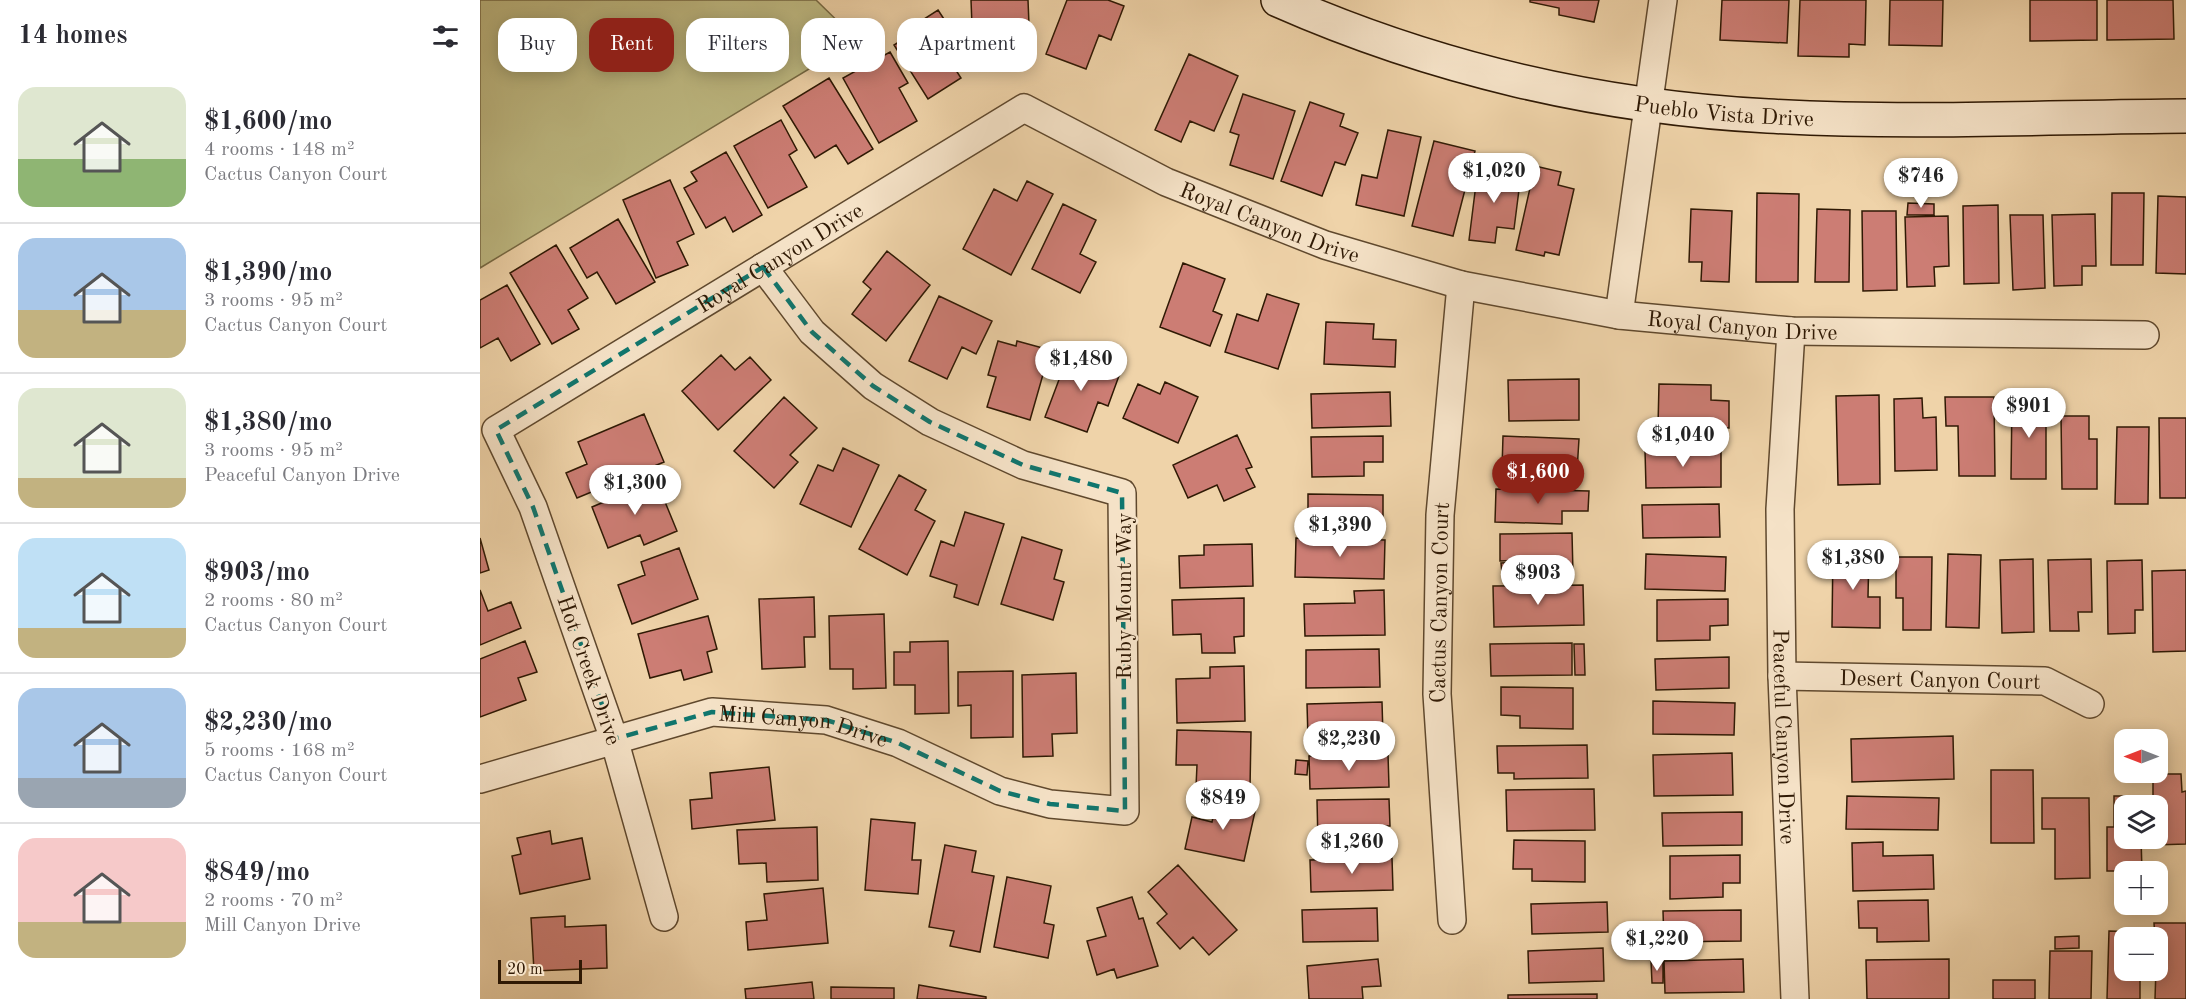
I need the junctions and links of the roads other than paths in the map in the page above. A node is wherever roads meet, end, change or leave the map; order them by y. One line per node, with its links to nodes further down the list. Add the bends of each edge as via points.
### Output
1 (1278, 0): 3 (street, Pueblo Vista Drive, via 1351,30 1465,67 1535,85)
2 (1663, 0): 3 (street)
3 (1648, 105): 4 (street, Pueblo Vista Drive, via 1837,119); 7 (street)
4 (2186, 116)
5 (763, 267): 6 (street, Royal Canyon Drive, via 1024,108 1166,182 1325,245); 10 (street, Royal Canyon Drive); 15 (street, Ruby Mount Way, via 812,332 873,386 921,416 1023,465 1122,493)
6 (1461, 285): 7 (street, Royal Canyon Drive); 17 (street, Cactus Canyon Court, via 1440,515 1437,682)
7 (1619, 315): 8 (street, Royal Canyon Drive)
8 (1791, 331): 9 (street, Royal Canyon Drive); 11 (street, Peaceful Canyon Drive, via 1780,509)
9 (2145, 335)
10 (496, 430): 13 (street, Hot Creek Drive, via 533,507)
11 (1782, 676): 12 (street, Desert Canyon Court, via 2045,681); 18 (street, Peaceful Canyon Drive)
12 (2090, 705)
13 (614, 739): 14 (street, Mill Canyon Drive); 15 (street, Mill Canyon Drive, via 712,712 826,720 898,743 1000,791 1050,804); 16 (street, Hot Creek Drive)
14 (480, 779)
15 (1125, 811)
16 (664, 917)
17 (1452, 920)
18 (1795, 999)

